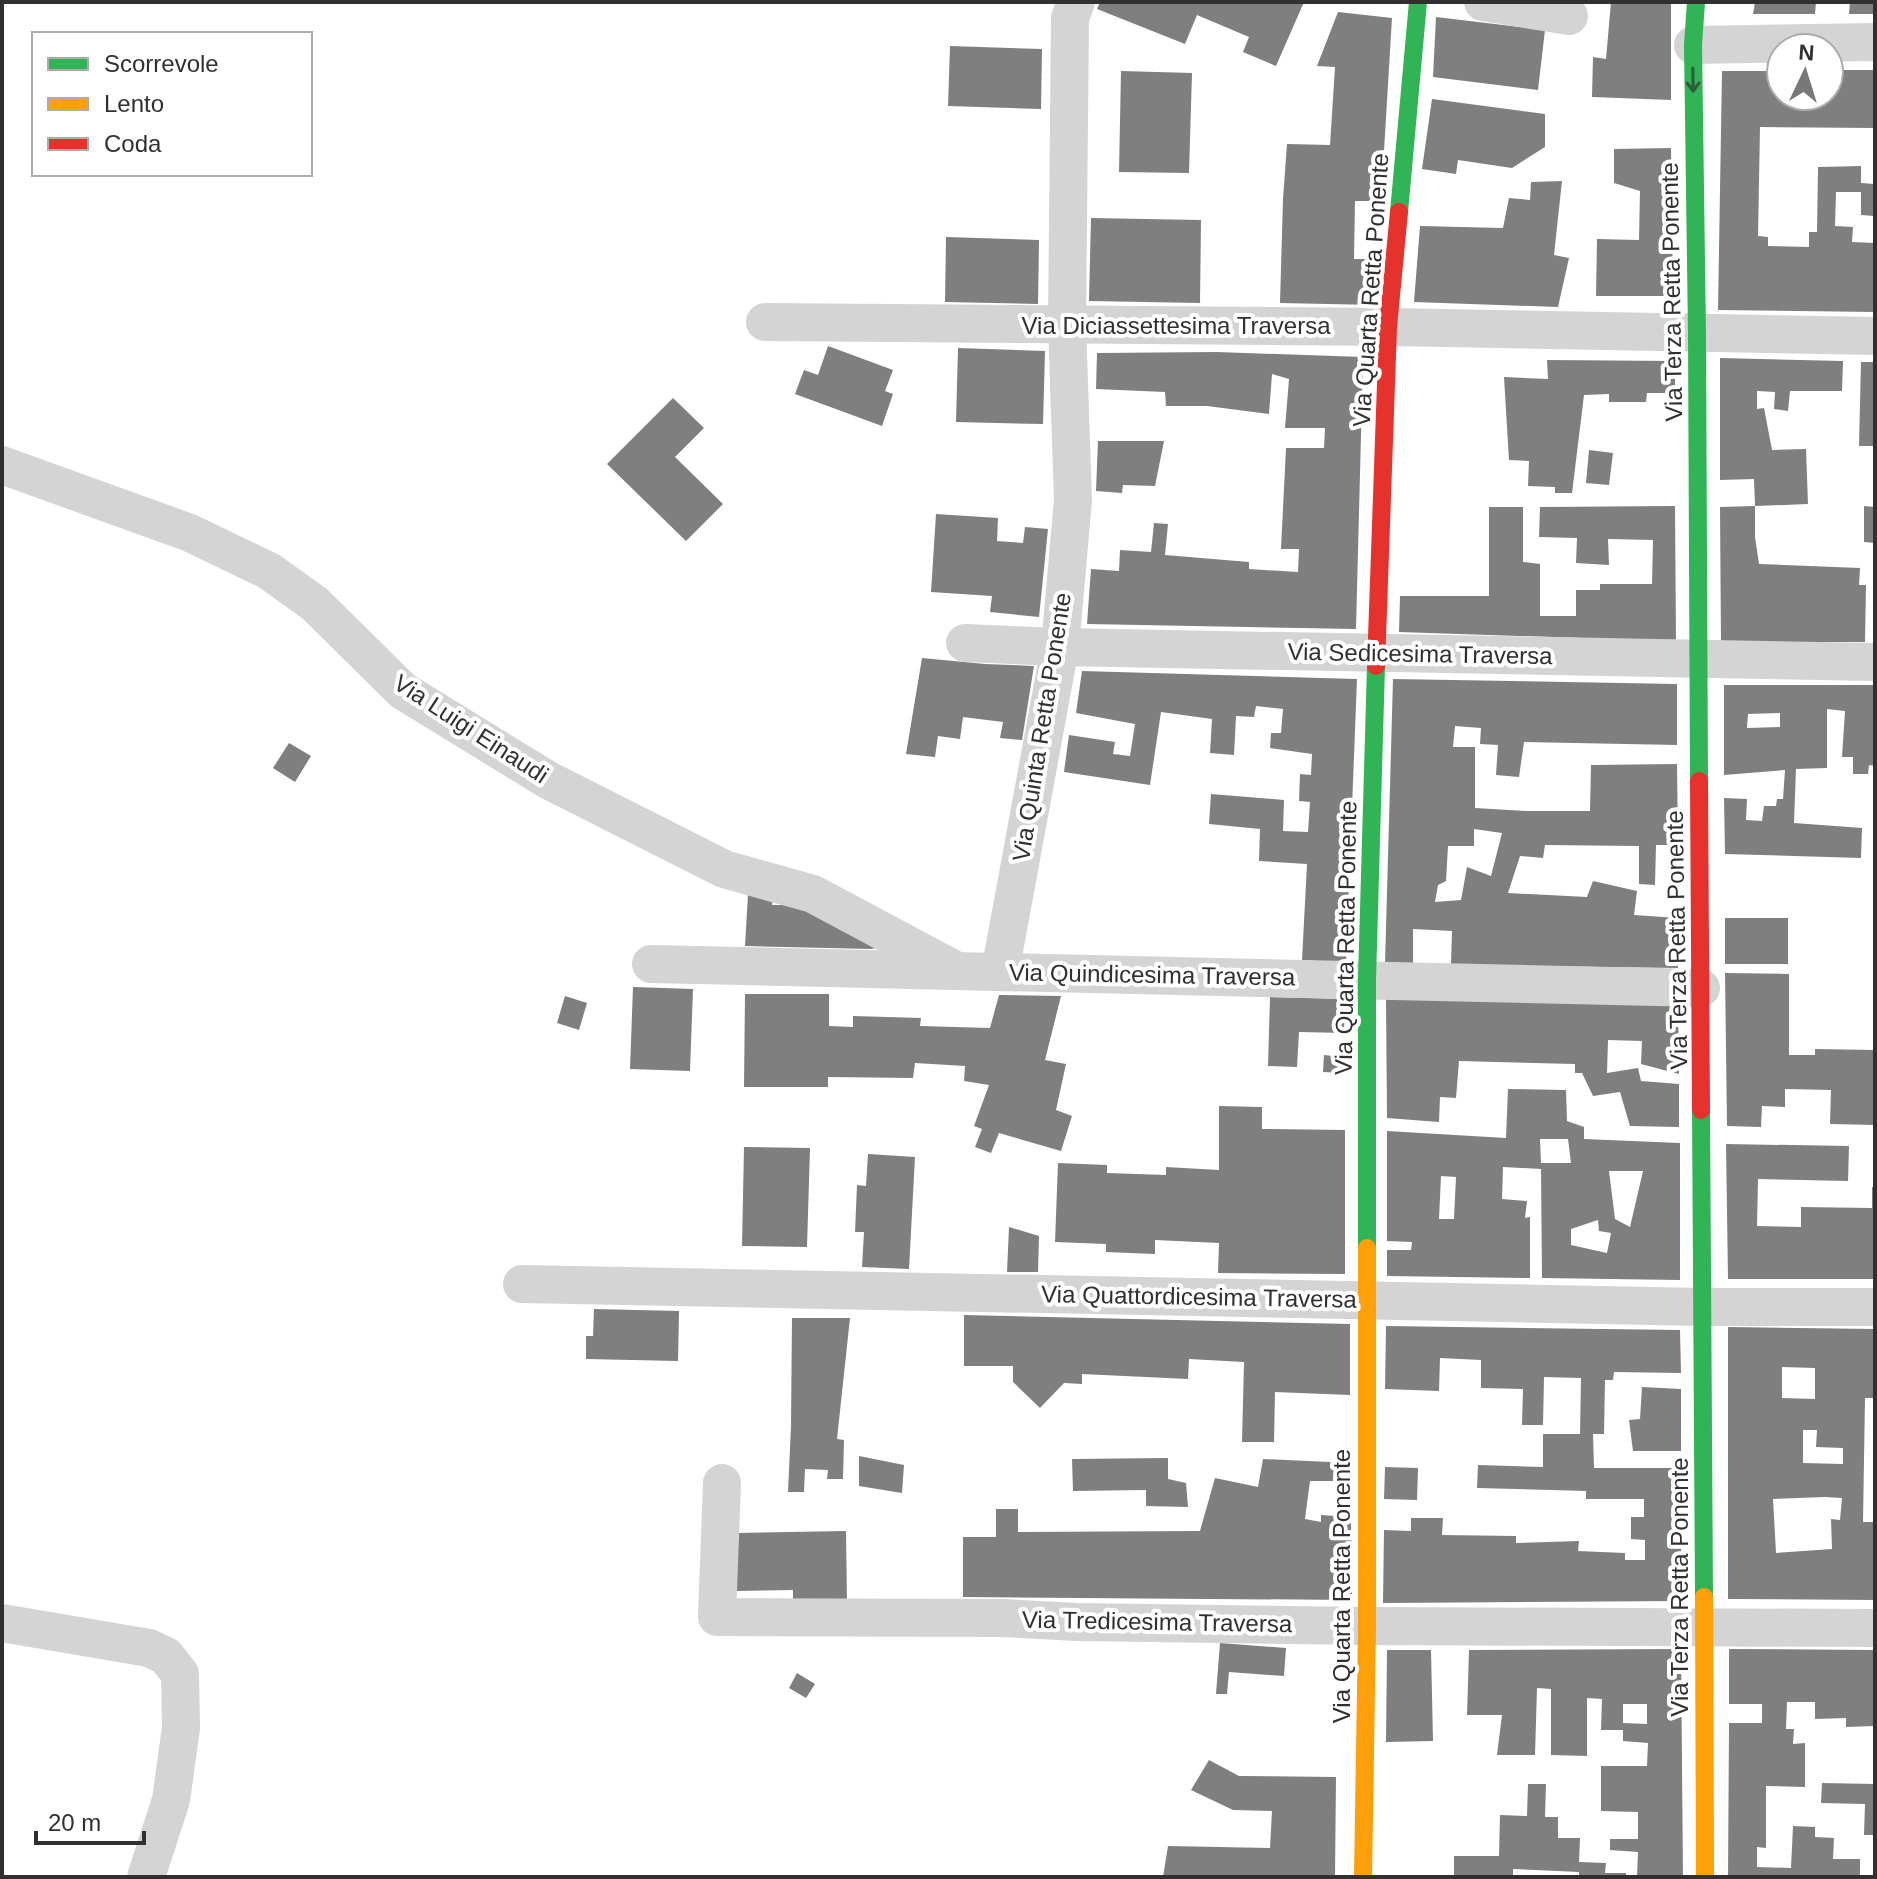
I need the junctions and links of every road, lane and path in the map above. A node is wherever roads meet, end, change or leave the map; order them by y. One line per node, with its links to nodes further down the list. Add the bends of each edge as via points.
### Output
1 (1076, 2): 9 (street, Via Quinta Retta Ponente, via 1070,18)
2 (1418, 2): 10 (street, Via Quarta Retta Ponente)
3 (1483, 2): 5 (street)
4 (1696, 2): 7 (street, Via Terza Retta Ponente)
5 (1569, 16)
6 (1875, 42): 7 (street)
7 (1693, 45): 11 (street, Via Terza Retta Ponente, one-way to 11)
8 (765, 322): 9 (street, Via Diciassettesima Traversa)
9 (1067, 325): 10 (street, Via Diciassettesima Traversa); 15 (street, Via Quinta Retta Ponente, via 1073,500)
10 (1388, 327): 11 (street, Via Diciassettesima Traversa); 16 (street, Via Quarta Retta Ponente)
11 (1697, 334): 12 (street, Via Diciassettesima Traversa); 17 (street, Via Terza Retta Ponente)
12 (1875, 336)
13 (2, 465): 20 (street, Via Luigi Einaudi, via 190,533 269,571 315,604 403,691 548,780 724,869 813,894)
14 (965, 643): 15 (street, Via Sedicesima Traversa)
15 (1060, 647): 16 (street, Via Sedicesima Traversa); 21 (street, Via Quinta Retta Ponente)
16 (1376, 653): 17 (street, Via Sedicesima Traversa); 22 (street, Via Quarta Retta Ponente)
17 (1698, 659): 18 (street, Via Sedicesima Traversa); 23 (street, Via Terza Retta Ponente)
18 (1875, 662)
19 (651, 964): 20 (street, Via Quindicesima Traversa)
20 (957, 971): 21 (street, Via Quindicesima Traversa)
21 (1000, 972): 22 (street, Via Quindicesima Traversa)
22 (1367, 980): 23 (street, Via Quindicesima Traversa); 25 (street, Via Quarta Retta Ponente)
23 (1701, 988): 26 (street, Via Terza Retta Ponente)
24 (522, 1284): 25 (street, Via Quattordicesima Traversa)
25 (1368, 1300): 26 (street, Via Quattordicesima Traversa); 30 (street, Via Quarta Retta Ponente)
26 (1703, 1307): 27 (street, Via Quattordicesima Traversa); 31 (street, Via Terza Retta Ponente)
27 (1875, 1307)
28 (722, 1483): 30 (street, Via Tredicesima Traversa, via 717,1617)
29 (2, 1623): 33 (street, via 149,1648 166,1656 180,1674 181,1728 171,1800)
30 (1367, 1626): 31 (street, Via Tredicesima Traversa); 34 (street, Via Quarta Retta Ponente)
31 (1704, 1626): 32 (street, Via Tredicesima Traversa); 35 (street, Via Terza Retta Ponente)
32 (1875, 1628)
33 (146, 1877)
34 (1363, 1877)
35 (1705, 1877)

